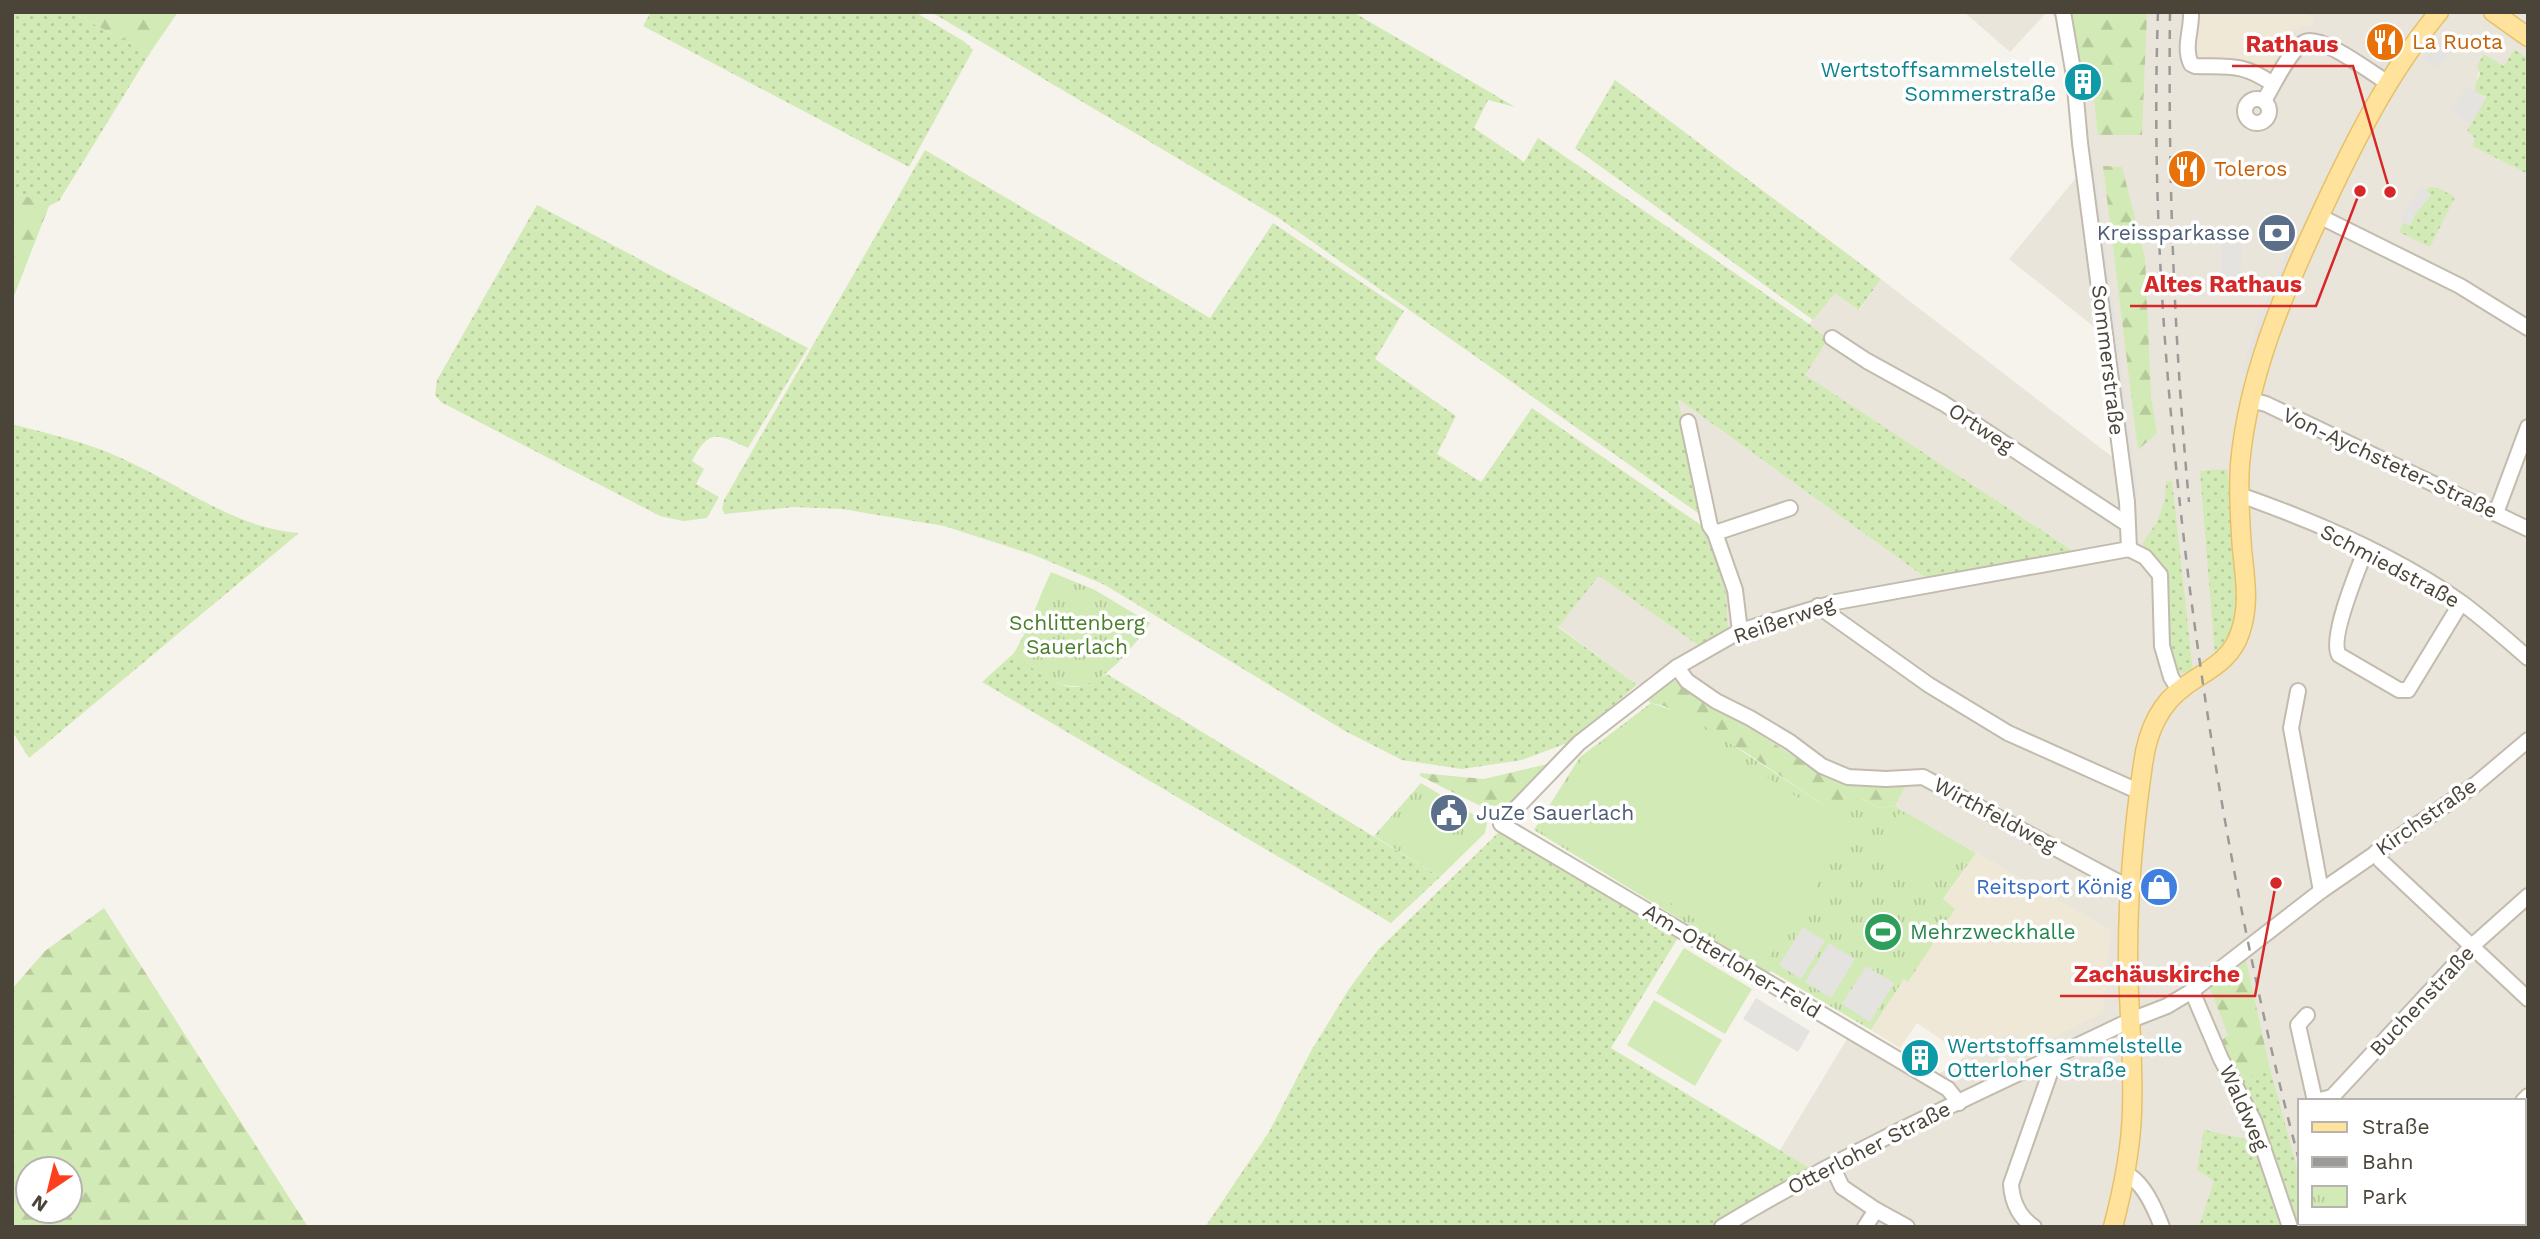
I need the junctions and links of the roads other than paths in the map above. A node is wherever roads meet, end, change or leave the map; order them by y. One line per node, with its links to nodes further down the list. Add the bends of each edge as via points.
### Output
1 (2063, 12): 18 (street, Sommerstraße)
2 (2191, 12): 7 (street, via 2187,38 2191,64 2243,67)
3 (2439, 12): 6 (main road)
4 (2493, 12): 5 (main road)
5 (2528, 37)
6 (2388, 83): 7 (street, via 2313,40 2300,46); 9 (main road)
7 (2273, 85): 8 (street)
8 (2264, 101)
9 (2319, 216): 10 (street, via 2460,286); 12 (main road, via 2263,352)
10 (2528, 328)
11 (1832, 338): 18 (street, Ortweg, via 1943,403)
12 (2251, 400): 15 (main road); 17 (street, Von-Aychsteter-Straße)
13 (1688, 422): 20 (street, via 1710,526)
14 (2528, 427): 17 (street)
15 (2240, 495): 22 (street, Schmiedstraße); 28 (main road, via 2247,592 2239,638 2227,656)
16 (1790, 508): 20 (street)
17 (2496, 513): 19 (street, Von-Aychsteter-Straße)
18 (2127, 524): 21 (street, Sommerstraße)
19 (2528, 529)
20 (1716, 533): 25 (street, via 1735,590)
21 (2129, 549): 24 (street, Reißerweg); 28 (street, via 2145,557 2160,575 2162,646)
22 (2365, 549): 23 (street, Schmiedstraße); 23 (street, via 2339,619 2336,651 2399,690 2408,690)
23 (2461, 603): 26 (street, Schmiedstraße)
24 (1818, 606): 25 (street, Reißerweg); 31 (street, via 1929,685 2008,733)
25 (1740, 631): 27 (street, Reißerweg)
26 (2528, 658)
27 (1677, 667): 32 (street, Reißerweg, via 1578,743); 34 (street, Wirthfeldweg, via 1707,695 1790,742 1822,766 1848,777 1923,777 2120,883)
28 (2179, 690): 31 (main road, via 2155,720)
29 (2298, 691): 35 (street, via 2291,728)
30 (2528, 740): 33 (street, Kirchstraße, via 2476,784)
31 (2140, 789): 34 (main road)
32 (1501, 824): 45 (street, Am-Otterloher-Feld, via 1948,1089)
33 (2376, 852): 35 (street, Kirchstraße); 37 (street, via 2381,862)
34 (2131, 884): 41 (main road)
35 (2321, 891): 38 (street, Kirchstraße)
36 (2528, 896): 37 (street, Buchenstraße)
37 (2472, 946): 39 (street); 44 (street, Buchenstraße, via 2332,1097)
38 (2192, 991): 41 (street, Kirchstraße); 55 (street, Waldweg, via 2254,1121)
39 (2528, 999)
40 (2307, 1014): 43 (street, Buchenstraße, via 2298,1025)
41 (2130, 1020): 42 (street, Otterloher Straße); 47 (main road, via 2132,1110)
42 (2056, 1056): 45 (street, Otterloher Straße); 52 (street, via 2011,1184 2012,1200)
43 (2316, 1099)
44 (2324, 1099)
45 (1959, 1103): 46 (street, Otterloher Straße)
46 (1832, 1166): 48 (street, via 1842,1187); 49 (street, Otterloher Straße)
47 (2124, 1173): 53 (main road); 54 (street, via 2134,1176)
48 (1876, 1210): 50 (street); 51 (street)
49 (1722, 1227)
50 (1865, 1227)
51 (1907, 1227)
52 (2034, 1227)
53 (2113, 1227)
54 (2162, 1227)
55 (2290, 1227)

